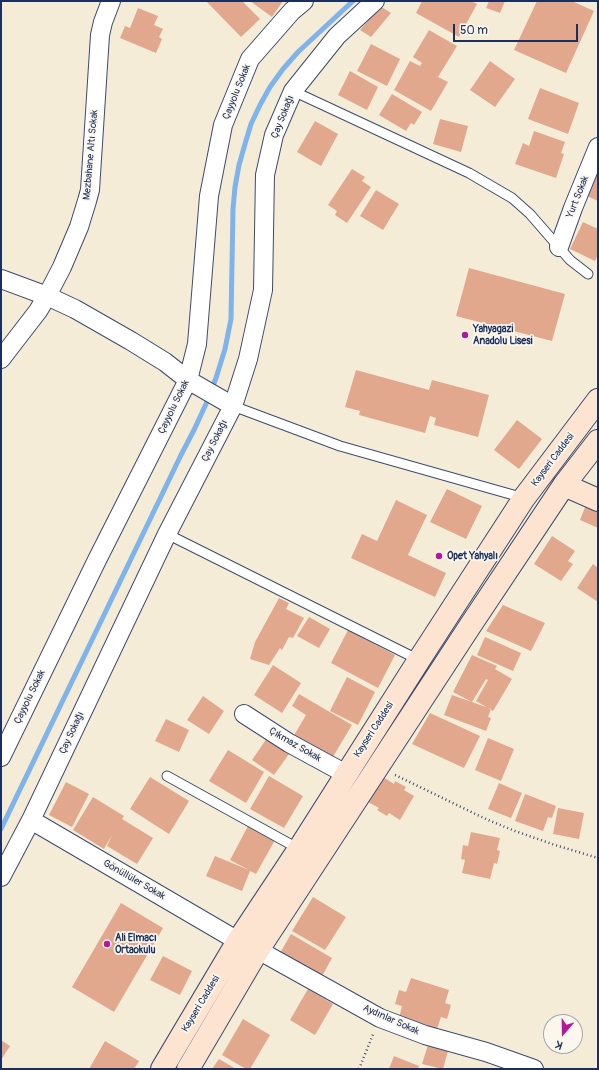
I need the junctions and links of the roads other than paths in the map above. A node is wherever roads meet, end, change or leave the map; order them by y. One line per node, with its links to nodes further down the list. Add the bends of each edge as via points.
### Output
1 (111, 1): 9 (street, Mezbahane Altı Sokak, via 100,35 90,190 79,227)
2 (304, 1): 11 (street, Çayyolu Sokak, via 250,59 223,125 209,196 197,344)
3 (375, 1): 4 (street, Çay Sokağı, via 337,36)
4 (293, 90): 6 (lane, via 490,185 512,198 530,214); 13 (street, Çay Sokağı, via 274,135 265,175 263,290 248,359)
5 (598, 147): 6 (street, Yurt Sokak)
6 (559, 247): 7 (lane, via 570,260)
7 (588, 274)
8 (1, 279): 9 (street)
9 (46, 296): 10 (street, Mezbahane Altı Sokak, via 38,311); 11 (street, via 75,309 131,341)
10 (1, 359)
11 (188, 380): 13 (street); 21 (street, Çayyolu Sokak)
12 (598, 400): 16 (main road, Kayseri Caddesi)
13 (230, 405): 16 (lane, via 340,446); 18 (street, Çay Sokağı)
14 (598, 441): 15 (main road)
15 (564, 485): 17 (main road); 28 (main road)
16 (524, 498): 19 (main road, Kayseri Caddesi)
17 (598, 500)
18 (167, 534): 19 (lane); 24 (street, Çay Sokağı)
19 (419, 660): 22 (main road, Kayseri Caddesi)
20 (244, 714): 22 (street, Çıkmaz Sokak, via 289,743)
21 (1, 758)
22 (346, 774): 25 (main road, Kayseri Caddesi)
23 (167, 776): 25 (lane)
24 (31, 820): 26 (street, Çay Sokağı); 27 (street, Gönüllüler Sokak)
25 (298, 849): 27 (main road, Kayseri Caddesi)
26 (1, 878)
27 (238, 941): 29 (main road, Kayseri Caddesi)
28 (258, 950): 30 (main road); 31 (street, Aydınlar Sokak, via 380,1018)
29 (162, 1069)
30 (188, 1069)
31 (534, 1069)

